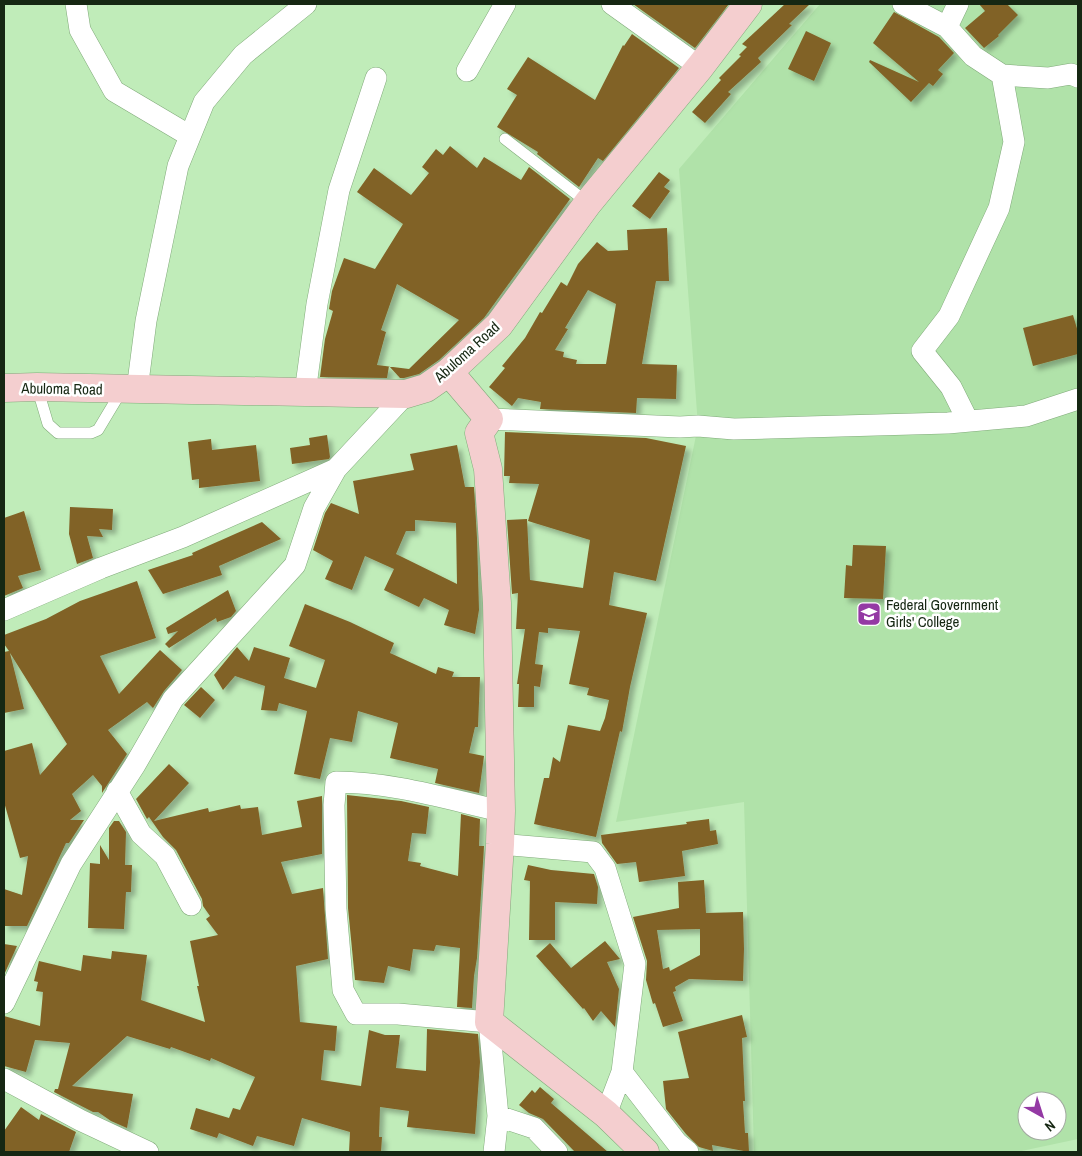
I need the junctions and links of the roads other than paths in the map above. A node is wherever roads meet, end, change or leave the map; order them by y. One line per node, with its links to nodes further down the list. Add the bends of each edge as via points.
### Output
1 (76, 4): 14 (street, via 80,30 114,91)
2 (306, 4): 14 (street, via 243,55 204,102)
3 (505, 4): 10 (street)
4 (612, 4): 9 (street)
5 (748, 4): 9 (street, Abuloma Road)
6 (902, 4): 8 (street)
7 (958, 4): 8 (street)
8 (947, 27): 11 (street, via 973,56)
9 (700, 67): 16 (street, Abuloma Road)
10 (468, 71)
11 (1002, 75): 12 (street, via 1048,78 1071,74); 25 (street, via 1014,142 999,208 948,316 922,351 951,387)
12 (1078, 77)
13 (376, 78): 21 (street, via 339,190 317,304)
14 (190, 136): 20 (street, via 178,166)
15 (505, 138): 16 (lane)
16 (588, 203): 17 (street, Abuloma Road, via 499,324)
17 (449, 372): 22 (street, Abuloma Road, via 426,388); 24 (street)
18 (37, 387): 19 (street, Abuloma Road); 20 (street, Abuloma Road); 20 (lane, via 48,424 58,433 91,434 98,430)
19 (4, 388)
20 (130, 390): 21 (street, Abuloma Road)
21 (305, 392): 22 (street, Abuloma Road)
22 (406, 394): 26 (street)
23 (1078, 399): 25 (street, via 1026,416)
24 (489, 420): 25 (street, via 734,429); 29 (street, via 480,432 488,469 497,603)
25 (968, 421)
26 (336, 469): 27 (street, via 183,537); 28 (street, via 314,508 295,565 173,699)
27 (4, 610)
28 (117, 791): 31 (street, via 142,834 165,856); 32 (street, via 71,864)
29 (501, 811): 30 (street); 33 (street, via 390,786 336,782 336,909 343,990 356,1014 398,1014)
30 (500, 844): 33 (street); 34 (street, via 593,852 605,868 635,964)
31 (191, 905)
32 (4, 1003)
33 (488, 1022): 36 (street); 37 (street)
34 (622, 1072): 36 (street); 42 (street, via 677,1143)
35 (4, 1078): 38 (street, via 80,1120)
36 (606, 1114): 41 (street)
37 (498, 1116): 39 (street); 40 (street, via 534,1128)
38 (148, 1152)
39 (494, 1152)
40 (557, 1152)
41 (644, 1152)
42 (688, 1152)

